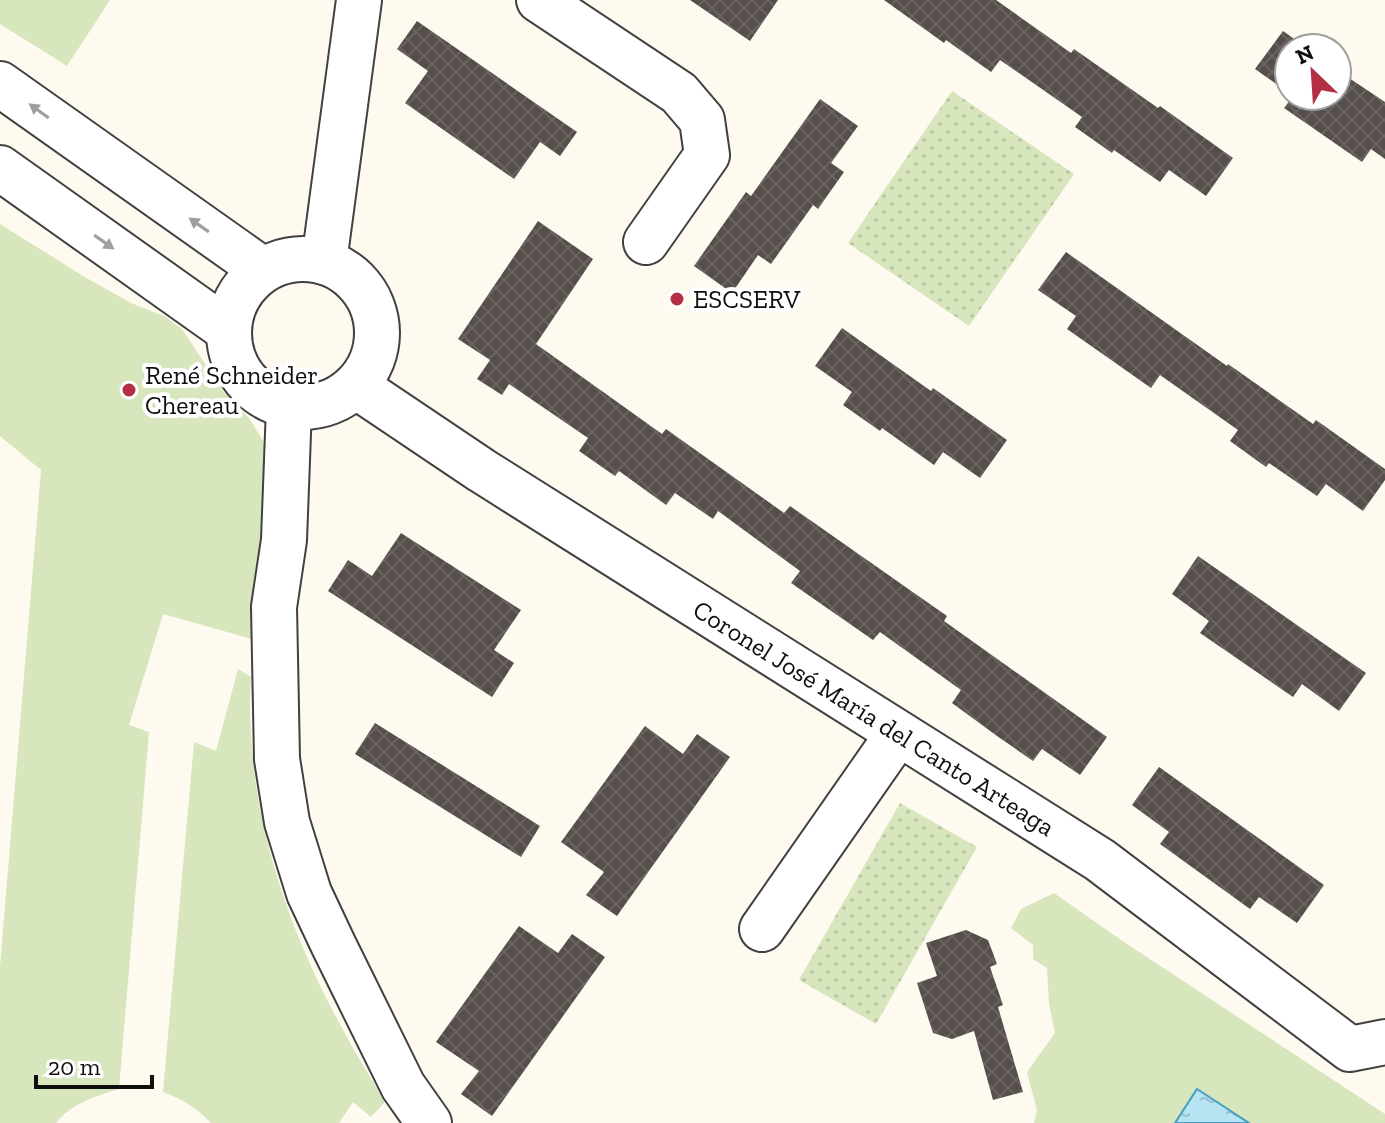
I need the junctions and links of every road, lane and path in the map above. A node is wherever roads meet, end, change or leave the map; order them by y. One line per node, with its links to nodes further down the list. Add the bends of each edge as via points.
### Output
1 (359, 0): 6 (lane)
2 (539, 0): 5 (lane, via 679,93 702,120 707,155)
3 (0, 84): 7 (lane, one-way to 3)
4 (0, 168): 8 (lane, one-way to 8)
5 (646, 242)
6 (324, 262): 7 (lane, via 293,259); 9 (lane, via 347,273 365,291 376,315 378,340)
7 (263, 270): 8 (lane, via 232,306)
8 (228, 330): 10 (lane, via 231,357 244,380 264,397)
9 (356, 386): 10 (lane, via 336,400); 11 (lane, Coronel José María del Canto Arteaga)
10 (289, 407): 14 (lane, via 284,540 274,607 277,759 287,822 309,893 333,944 403,1086)
11 (898, 734): 12 (lane); 13 (lane, Coronel José María del Canto Arteaga, via 1100,860 1350,1049)
12 (762, 929)
13 (1385, 1042)
14 (429, 1123)

